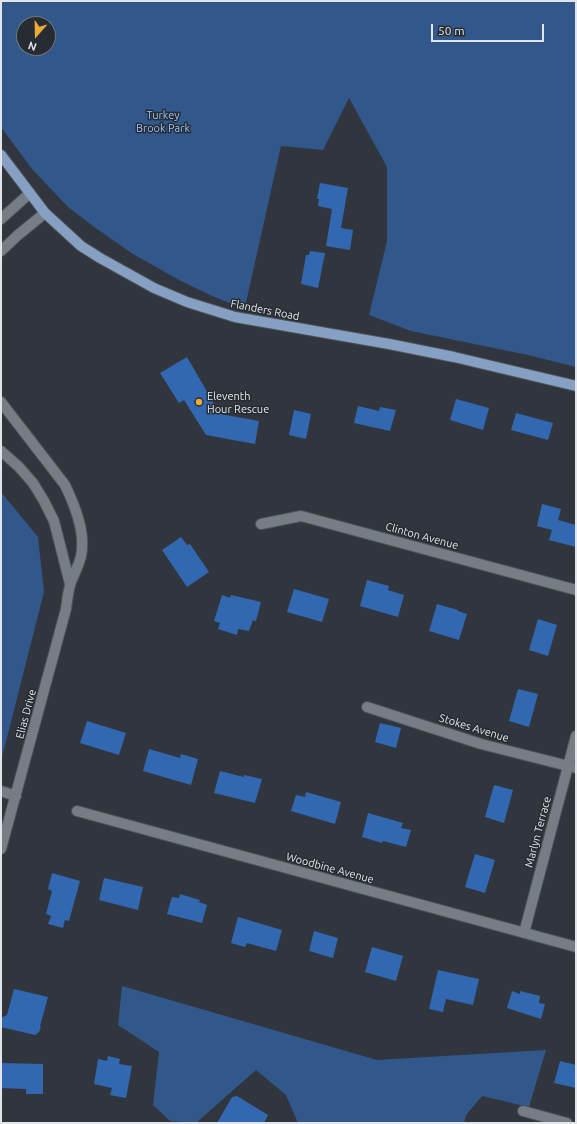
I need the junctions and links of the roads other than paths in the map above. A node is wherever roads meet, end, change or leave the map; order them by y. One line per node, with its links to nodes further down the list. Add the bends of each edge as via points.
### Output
1 (1, 154): 2 (main road, Flanders Road)
2 (30, 193): 3 (main road, Flanders Road); 4 (street)
3 (45, 212): 5 (street); 6 (main road, Flanders Road, via 81,246 100,258 154,288 197,306 235,317 454,357)
4 (1, 219)
5 (1, 251)
6 (576, 386)
7 (1, 402): 10 (street, Elias Drive, via 65,485 72,500 80,526 82,546 81,556)
8 (1, 451): 10 (street, Elias Drive, via 24,472 44,501 56,528)
9 (261, 524): 11 (street, Clinton Avenue, via 301,516)
10 (70, 584): 16 (street, Elias Drive, via 66,609)
11 (576, 590)
12 (367, 707): 14 (street, Stokes Avenue, via 481,744)
13 (576, 736): 14 (street, Marlyn Terrace)
14 (572, 767): 19 (street, Marlyn Terrace)
15 (1, 791): 16 (street)
16 (16, 796): 18 (street, Elias Drive)
17 (78, 811): 19 (street, Woodbine Avenue)
18 (1, 849)
19 (524, 933): 20 (street, Woodbine Avenue)
20 (576, 947)
21 (523, 1111): 22 (street)
22 (567, 1123)

